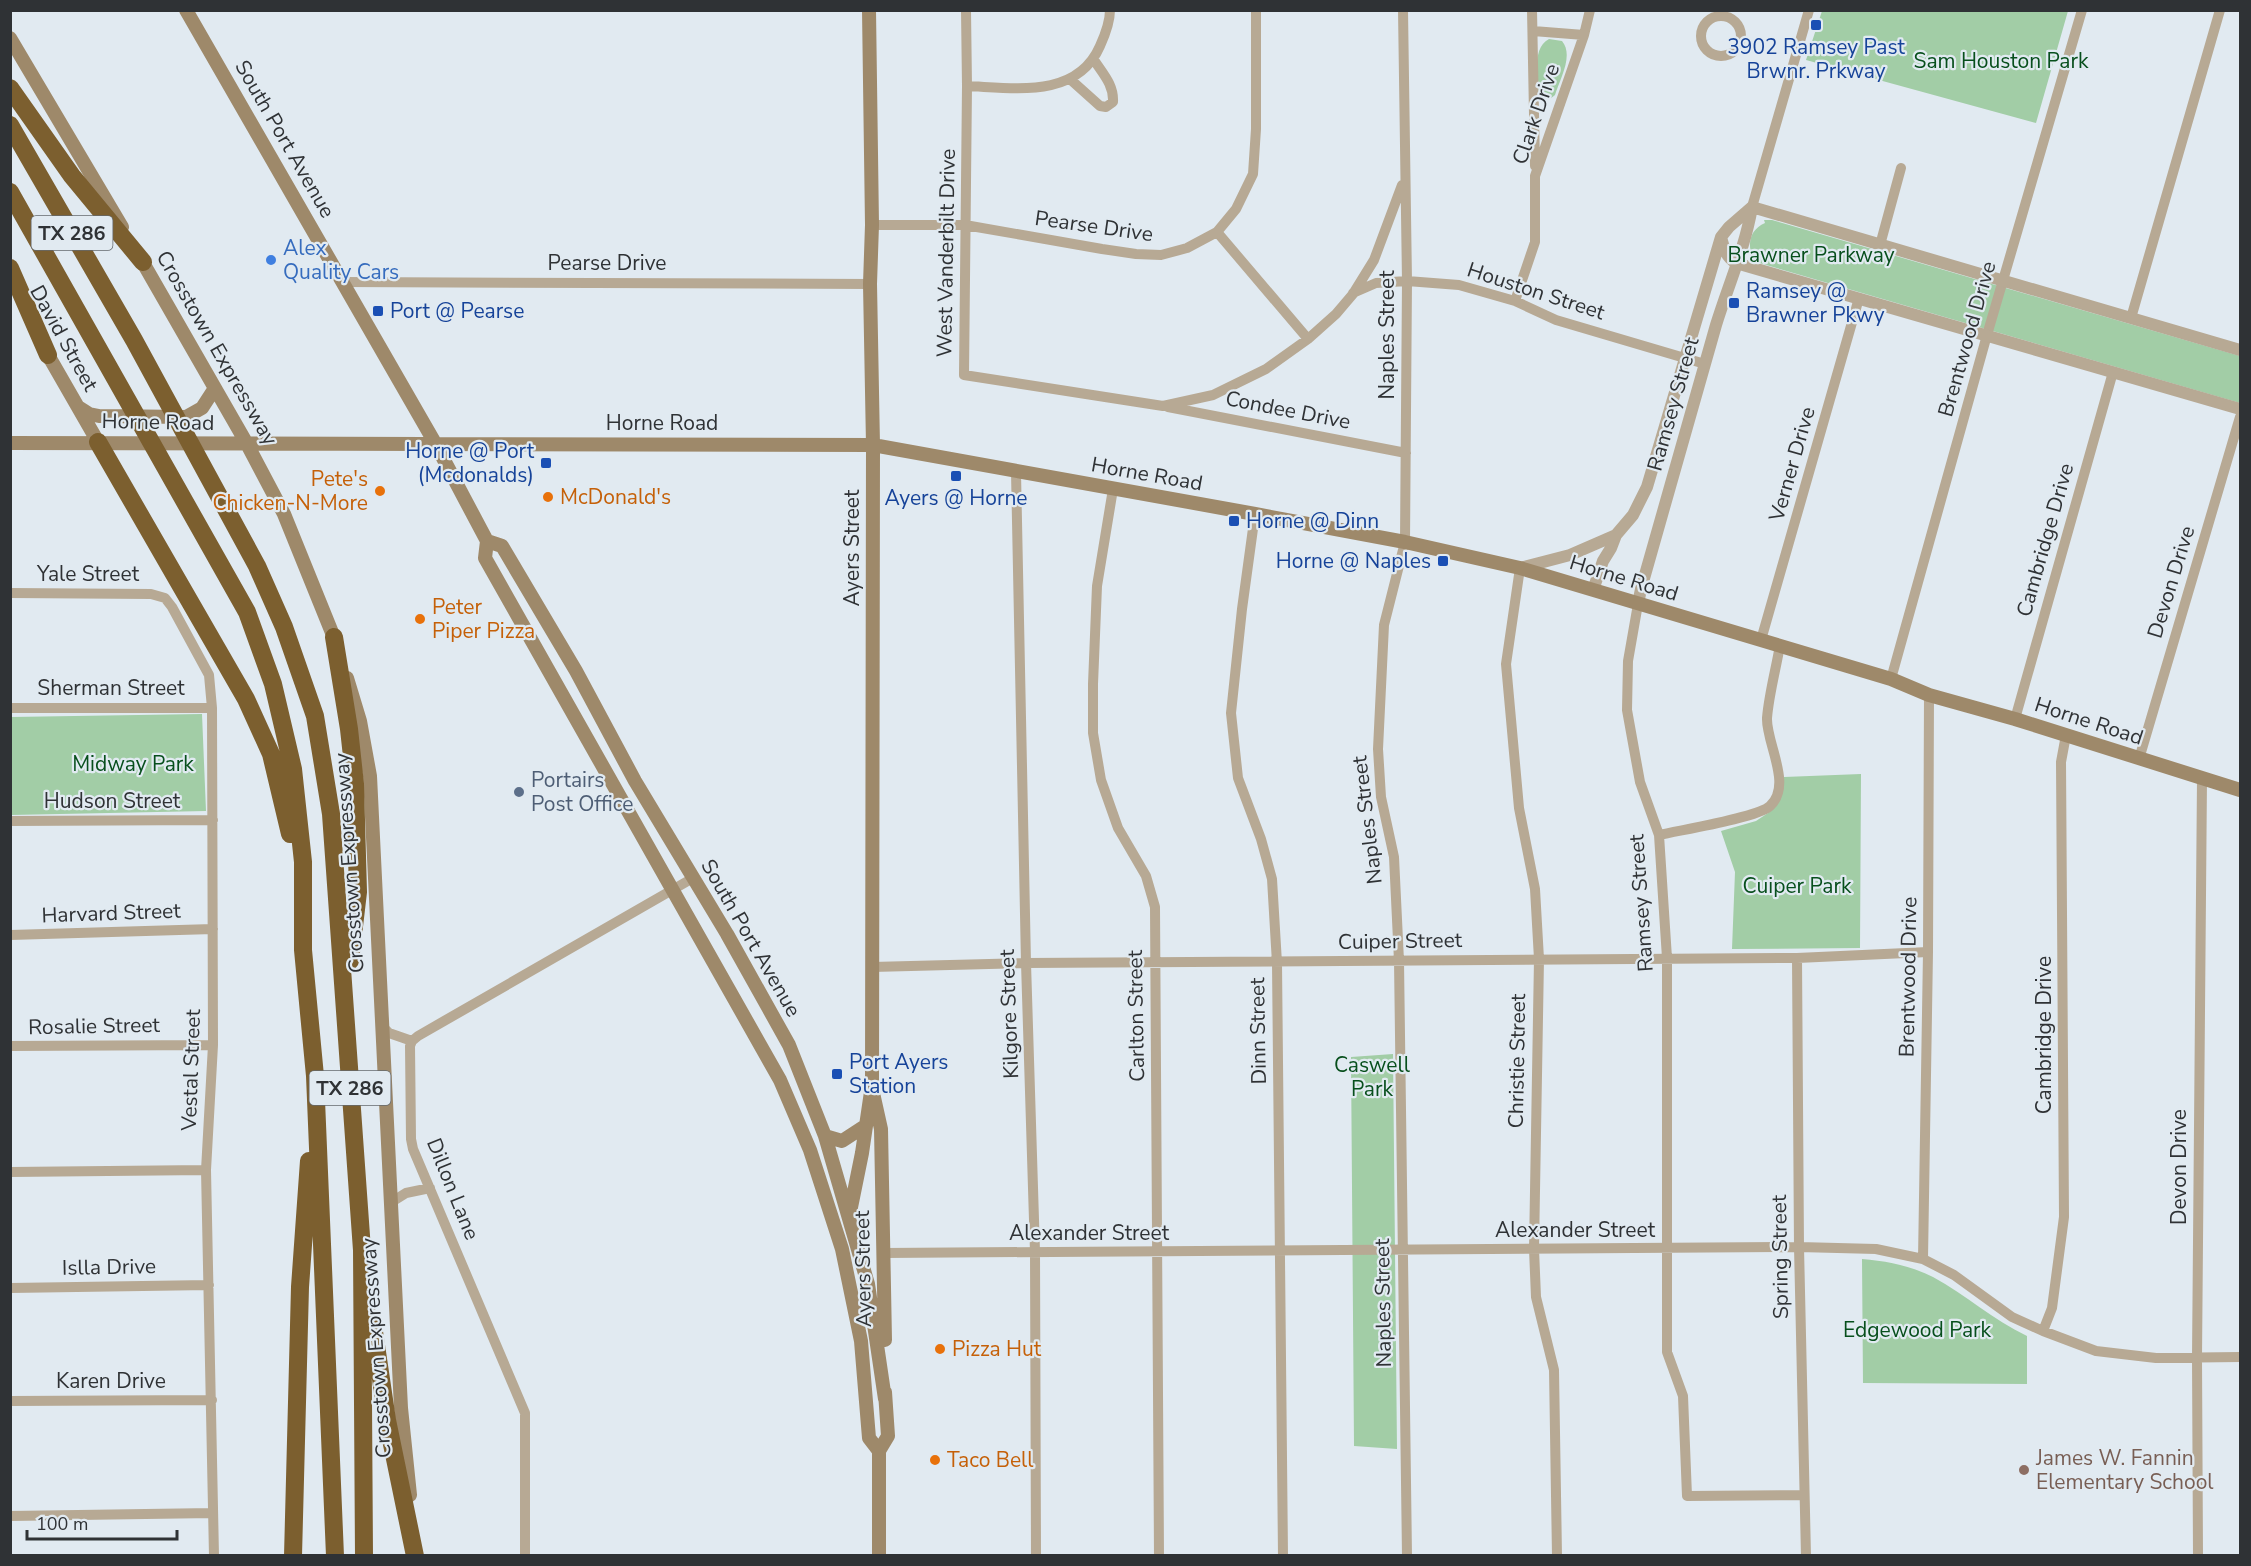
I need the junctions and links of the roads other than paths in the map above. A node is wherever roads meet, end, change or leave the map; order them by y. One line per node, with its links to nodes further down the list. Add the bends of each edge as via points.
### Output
1 (186, 10): 35 (main road, South Port Avenue)
2 (869, 10): 25 (main road, Ayers Street)
3 (966, 10): 17 (street, West Vanderbilt Drive)
4 (1110, 10): 15 (street)
5 (1256, 10): 27 (street, Pearse Drive, via 1253,174 1236,209)
6 (1403, 10): 22 (street, Naples Street)
7 (1532, 10): 12 (street)
8 (1590, 10): 13 (street, Clark Drive)
9 (1809, 10): 24 (street, Ramsey Street)
10 (2082, 10): 34 (street, Brentwood Drive)
11 (2220, 10): 41 (street)
12 (1533, 31): 13 (street); 21 (street)
13 (1584, 35): 21 (street, Clark Drive)
14 (10, 38): 30 (main road, Crosstown Expressway)
15 (1094, 60): 16 (street); 16 (street, via 1111,84 1113,102 1101,106)
16 (1071, 80): 17 (street, via 1033,88)
17 (967, 86): 26 (street, West Vanderbilt Drive)
18 (10, 88): 30 (highway, via 72,176)
19 (10, 125): 100 (highway, Crosstown Expressway / TX 286, via 231,517 284,627 315,716 332,814)
20 (1901, 168): 29 (street)
21 (1535, 176): 40 (street, Clark Drive, via 1535,242)
22 (1404, 179): 33 (street, Naples Street); 38 (street, West Vanderbilt Drive, via 1374,260)
23 (10, 192): 88 (highway, TX 286, via 247,612 273,684 293,769)
24 (1752, 207): 28 (street, Ramsey Street); 29 (street); 31 (street, Ramsey Street)
25 (872, 225): 26 (street, Pearse Drive); 36 (main road, Ayers Street)
26 (965, 225): 27 (street, Pearse Drive, via 1161,255 1187,248); 50 (street, West Vanderbilt Drive, via 964,375)
27 (1217, 232): 43 (street)
28 (1721, 237): 31 (street, via 1724,250); 46 (street, Ramsey Street)
29 (1880, 245): 34 (street)
30 (143, 262): 49 (main road, Crosstown Expressway)
31 (1736, 263): 39 (street); 47 (street, Ramsey Street)
32 (10, 268): 45 (highway)
33 (1407, 281): 38 (street, Houston Street, via 1376,283); 40 (street, Houston Street, via 1459,285); 59 (street, Naples Street)
34 (2004, 281): 41 (street); 42 (street, Brentwood Drive)
35 (344, 282): 36 (street, Pearse Drive); 56 (main road, South Port Avenue)
36 (870, 284): 58 (main road, Ayers Street)
37 (10, 285): 45 (main road, David Street)
38 (1353, 294): 43 (street, West Vanderbilt Drive)
39 (1859, 298): 42 (street); 72 (street, Verner Drive)
40 (1515, 301): 46 (street, Houston Street, via 1556,320)
41 (2131, 318): 44 (street)
42 (1987, 335): 48 (street); 74 (street, Brentwood Drive)
43 (1308, 339): 50 (street, West Vanderbilt Drive, via 1266,369 1212,395)
44 (2241, 350)
45 (48, 355): 51 (main road, David Street)
46 (1685, 358): 47 (street, Houston Street); 63 (street, Ramsey Street, via 1647,487 1633,515)
47 (1705, 364): 70 (street, Ramsey Street)
48 (2113, 372): 52 (street); 78 (street, Cambridge Drive)
49 (215, 388): 51 (main road, via 202,408 186,417 99,416); 57 (main road, Crosstown Expressway)
50 (1163, 406): 59 (street, Condee Drive)
51 (78, 407): 54 (main road, David Street)
52 (2241, 409)
53 (2241, 417): 80 (street, Devon Drive)
54 (98, 442): 55 (main road, Horne Road); 57 (main road, Horne Road); 88 (highway, via 254,717 270,754)
55 (10, 443)
56 (435, 443): 57 (main road, Horne Road); 58 (main road, Horne Road); 64 (main road, South Port Avenue)
57 (247, 444): 71 (main road, Crosstown Expressway, via 284,514)
58 (873, 445): 60 (main road, Horne Road); 99 (main road, Ayers Street)
59 (1406, 453): 65 (street, Naples Street)
60 (1016, 472): 61 (main road, Horne Road); 96 (street, Kilgore Street)
61 (1113, 489): 62 (main road, Horne Road); 97 (street, Carlton Street, via 1097,586 1093,733 1101,780 1118,828 1146,876 1155,906)
62 (1256, 514): 65 (main road, Horne Road); 98 (street, Dinn Street, via 1231,713 1238,777 1272,879)
63 (1616, 535): 66 (street, via 1570,555); 67 (street, Ramsey Street)
64 (487, 541): 86 (main road, South Port Avenue, via 502,546); 87 (main road, South Port Avenue, via 485,558)
65 (1405, 542): 66 (main road, Horne Road); 95 (street, Naples Street, via 1384,624 1378,749 1381,796 1394,857)
66 (1520, 568): 67 (main road, Horne Road); 94 (street, Christie Street, via 1506,664)
67 (1593, 590): 70 (main road, Horne Road)
68 (10, 593): 69 (street, Yale Street, via 151,594)
69 (165, 598): 77 (street, Vestal Street, via 209,675)
70 (1638, 604): 72 (main road, Horne Road); 85 (street, Ramsey Street, via 1628,661 1628,710 1640,782)
71 (334, 637): 100 (highway, via 355,784 358,880); 101 (main road, Crosstown Expressway, via 360,721 370,776)
72 (1761, 640): 73 (main road, Horne Road)
73 (1780, 645): 74 (main road, Horne Road); 85 (street, via 1767,719 1779,771 1779,788 1771,806 1754,814)
74 (1891, 679): 75 (main road, Horne Road)
75 (1929, 695): 78 (main road, Horne Road); 91 (street, Brentwood Drive)
76 (10, 708): 77 (street, Sherman Street)
77 (212, 708): 83 (street, Vestal Street)
78 (2015, 719): 79 (main road, Horne Road)
79 (2066, 735): 80 (main road, Horne Road); 127 (street, Cambridge Drive, via 2061,762 2064,1216 2052,1308)
80 (2139, 759): 81 (main road, Horne Road)
81 (2202, 779): 82 (main road, Horne Road); 129 (street, Devon Drive)
82 (2241, 790)
83 (213, 820): 84 (street, Hudson Street); 89 (street, Vestal Street)
84 (10, 821)
85 (1659, 835): 92 (street, Ramsey Street)
86 (693, 878): 87 (street); 108 (main road, South Port Avenue, via 789,1045)
87 (673, 889): 102 (street); 114 (main road, South Port Avenue, via 780,1080)
88 (303, 891): 105 (highway, TX 286, via 303,950)
89 (213, 929): 90 (street, Harvard Street); 103 (street, Vestal Street)
90 (10, 935)
91 (1928, 952): 93 (street, Cuiper Street); 124 (street, Brentwood Drive)
92 (1667, 958): 93 (street, Cuiper Street); 94 (street, Cuiper Street); 117 (street, Ramsey Street)
93 (1797, 958): 115 (street, Spring Street)
94 (1539, 959): 95 (street, Cuiper Street); 116 (street, Christie Street)
95 (1399, 961): 98 (street, Cuiper Street); 120 (street, Naples Street)
96 (1026, 963): 97 (street, Cuiper Street); 99 (street, Cuiper Street); 121 (street, Kilgore Street)
97 (1154, 963): 98 (street, Cuiper Street); 123 (street, Carlton Street)
98 (1277, 963): 119 (street, Dinn Street)
99 (872, 967): 106 (main road, Ayers Street)
100 (344, 1001): 118 (highway, Crosstown Expressway / TX 286)
101 (381, 1025): 102 (street, via 389,1033); 112 (main road, Crosstown Expressway)
102 (412, 1041): 111 (street, Dillon Lane, via 411,1139)
103 (213, 1045): 104 (street, Rosalie Street); 109 (street, Vestal Street)
104 (10, 1046)
105 (315, 1076): 138 (highway, via 300,1287); 139 (highway, TX 286)
106 (872, 1085): 107 (main road, Ayers Street); 122 (main road, Ayers Street, via 881,1129)
107 (865, 1126): 108 (main road, via 842,1141); 113 (main road, Ayers Street)
108 (825, 1136): 113 (main road, South Port Avenue)
109 (206, 1170): 110 (street); 125 (street, Vestal Street)
110 (10, 1172)
111 (430, 1188): 112 (street, via 406,1193); 142 (street, Dillon Lane, via 525,1413)
112 (390, 1203): 141 (main road, Crosstown Expressway, via 401,1408)
113 (849, 1217): 130 (main road, South Port Avenue, via 868,1284)
114 (835, 1222): 133 (main road, Ayers Street, via 858,1327 868,1438)
115 (1799, 1247): 117 (street, Alexander Street); 124 (street, Alexander Street, via 1876,1249); 134 (street, Spring Street)
116 (1534, 1249): 117 (street, Alexander Street); 120 (street, Alexander Street); 148 (street, Christie Street, via 1536,1297 1554,1370)
117 (1667, 1249): 134 (street, Ramsey Street, via 1667,1352 1683,1396 1687,1496)
118 (362, 1250): 140 (highway, Crosstown Expressway / TX 286); 141 (highway, via 387,1420)
119 (1280, 1250): 120 (street, Alexander Street); 123 (street, Alexander Street); 146 (street, Dinn Street)
120 (1401, 1250): 147 (street, Naples Street)
121 (1035, 1252): 122 (street, Alexander Street); 123 (street, Alexander Street); 144 (street, Kilgore Street)
122 (884, 1253): 130 (main road, Ayers Street)
123 (1158, 1253): 145 (street, Carlton Street)
124 (1923, 1259): 127 (street, Alexander Street, via 1954,1275 2012,1317)
125 (209, 1285): 126 (street, Islla Drive); 131 (street, Vestal Street)
126 (10, 1287)
127 (2043, 1331): 129 (street, Alexander Street, via 2096,1351)
128 (2241, 1357): 129 (street, Alexander Street)
129 (2197, 1358): 150 (street, Devon Drive)
130 (885, 1399): 133 (main road, Ayers Street, via 888,1436)
131 (212, 1400): 132 (street, Karen Drive); 135 (street, Vestal Street)
132 (10, 1401)
133 (879, 1451): 143 (main road, Ayers Street)
134 (1804, 1495): 149 (street, Spring Street)
135 (213, 1513): 136 (street); 137 (street, Vestal Street)
136 (10, 1516)
137 (214, 1556)
138 (293, 1556)
139 (335, 1556)
140 (364, 1556)
141 (415, 1556)
142 (525, 1556)
143 (879, 1556)
144 (1036, 1556)
145 (1159, 1556)
146 (1283, 1556)
147 (1407, 1556)
148 (1557, 1556)
149 (1806, 1556)
150 (2198, 1556)

